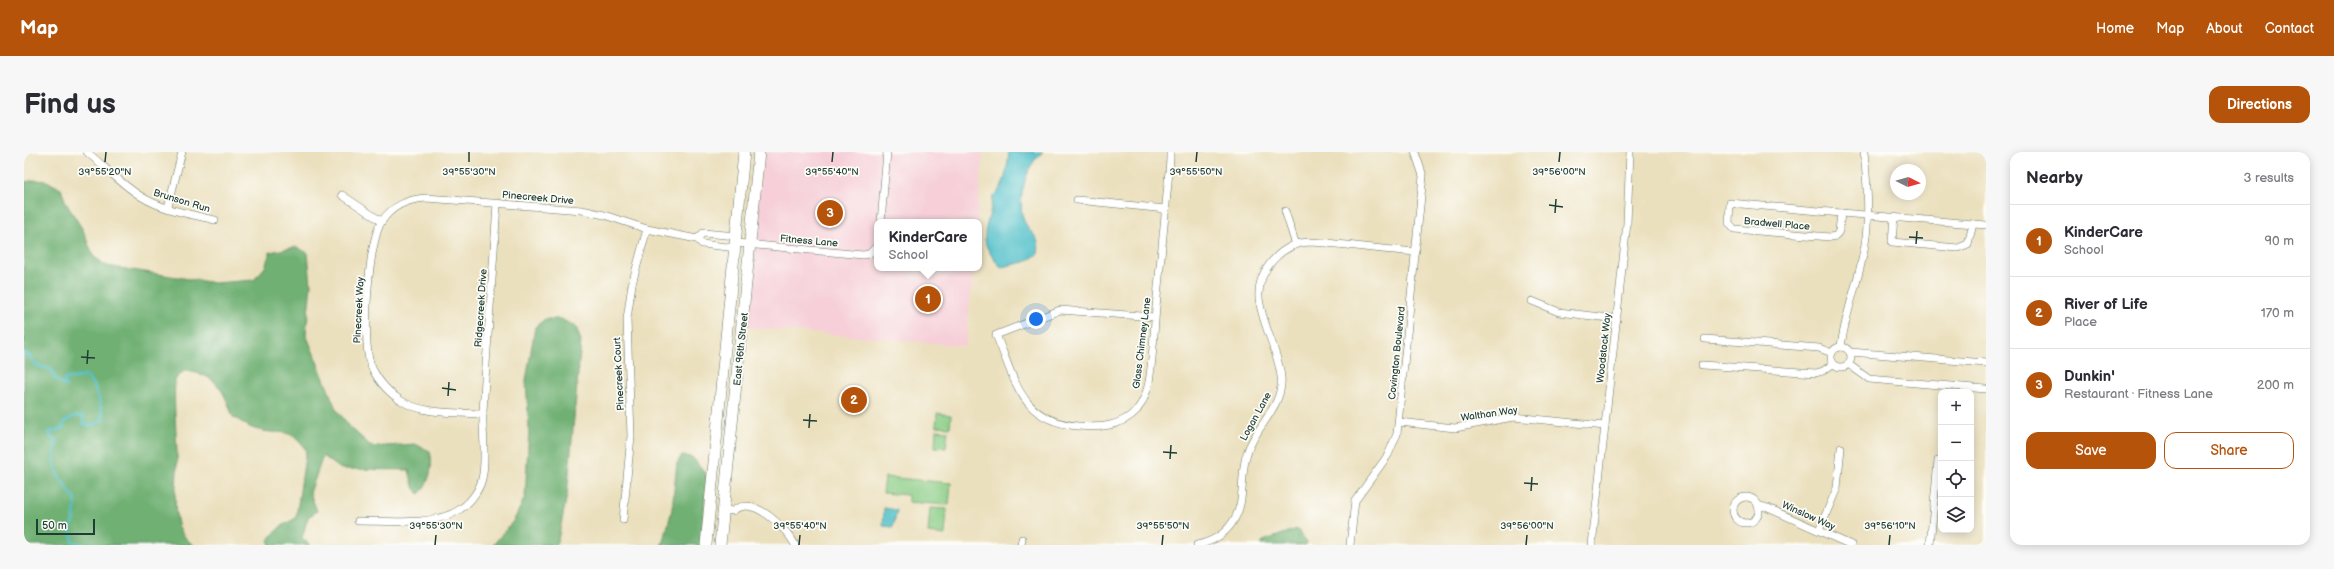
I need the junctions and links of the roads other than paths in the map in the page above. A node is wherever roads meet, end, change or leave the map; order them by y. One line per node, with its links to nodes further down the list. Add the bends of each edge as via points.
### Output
1 (87, 152): 13 (street, Brunson Run, via 130,189 150,201)
2 (182, 152): 13 (street)
3 (744, 152): 26 (main road, East 96th Street)
4 (759, 152): 27 (main road, East 96th Street)
5 (887, 152): 19 (street)
6 (1170, 152): 14 (street, Glass Chimney Lane)
7 (1415, 152): 30 (street, Covington Boulevard, via 1423,176)
8 (1630, 152): 33 (street, Woodstock Way, via 1627,223)
9 (1864, 152): 17 (street)
10 (342, 195): 21 (street)
11 (1077, 200): 14 (street)
12 (497, 203): 21 (street, Pinecreek Drive, via 418,199 397,206); 24 (street, Pinecreek Drive, via 589,212); 43 (street, Ridgecreek Drive)
13 (168, 207): 20 (street, Brunson Run)
14 (1166, 209): 32 (street, Glass Chimney Lane)
15 (1285, 211): 28 (street)
16 (1841, 212): 16 (street, Bradwell Place, via 1730,204 1728,223 1734,229 1833,237 1839,231); 17 (street, Bradwell Place)
17 (1868, 215): 18 (street, Bradwell Place); 35 (street, via 1865,245)
18 (1894, 217): 22 (street, Bradwell Place); 22 (street, via 1892,242 1958,248 1968,244)
19 (881, 219)
20 (216, 220)
21 (381, 221): 43 (street, Pinecreek Way, via 372,248 366,337 374,372 390,392 411,406)
22 (1973, 224): 23 (street, Bradwell Place)
23 (1986, 225)
24 (646, 229): 25 (street, Pinecreek Drive); 53 (street, Pinecreek Court, via 627,314 631,436)
25 (697, 239): 26 (street, Pinecreek Drive, via 702,244); 26 (street, Pinecreek Drive, via 703,233)
26 (736, 242): 27 (street, Fitness Lane); 46 (main road, East 96th Street)
27 (750, 244): 29 (street, Fitness Lane, via 863,255); 49 (main road, East 96th Street)
28 (1296, 245): 30 (street, Logan Lane, via 1318,243); 59 (street, Logan Lane, via 1274,260 1263,276 1260,286 1261,308 1281,377 1278,399 1247,453 1240,506 1233,522 1222,534)
29 (874, 249)
30 (1416, 252): 44 (street, Covington Boulevard)
31 (1532, 300): 33 (street, via 1559,312)
32 (1155, 317): 32 (street, Glass Chimney Lane, via 1149,382 1143,401 1126,418 1102,427 1059,424 1039,415 1022,395 996,335 1060,310)
33 (1617, 319): 45 (street, Woodstock Way)
34 (1705, 339): 37 (street, via 1819,348)
35 (1841, 347): 36 (street); 37 (street, via 1835,348)
36 (1850, 352): 38 (street); 41 (street, via 1851,359)
37 (1832, 353): 40 (street)
38 (1983, 363)
39 (1702, 364): 40 (street, via 1816,373)
40 (1833, 364): 41 (street, via 1839,367)
41 (1848, 364): 42 (street, via 1869,378)
42 (1982, 388)
43 (483, 414): 54 (street, Ridgecreek Drive, via 482,478 475,494 460,510 437,519)
44 (1399, 422): 45 (street, Walthan Way, via 1455,428 1513,417); 60 (street, Covington Boulevard, via 1388,455 1355,501)
45 (1605, 426): 61 (street, Woodstock Way)
46 (716, 442): 52 (main road, via 719,470 716,503); 56 (main road, East 96th Street)
47 (1841, 448): 55 (street, via 1837,488)
48 (1938, 461): 63 (street)
49 (725, 496): 51 (street); 52 (main road, East 96th Street)
50 (1758, 505): 55 (street, Winslow Way)
51 (737, 508): 52 (street, via 733,511); 58 (street, via 754,509 774,519 792,538)
52 (724, 510): 57 (main road, East 96th Street)
53 (623, 520)
54 (358, 521)
55 (1819, 530): 62 (street, Winslow Way)
56 (706, 545)
57 (720, 545)
58 (795, 545)
59 (1198, 545)
60 (1350, 545)
61 (1592, 545)
62 (1851, 545)
63 (1930, 545)

